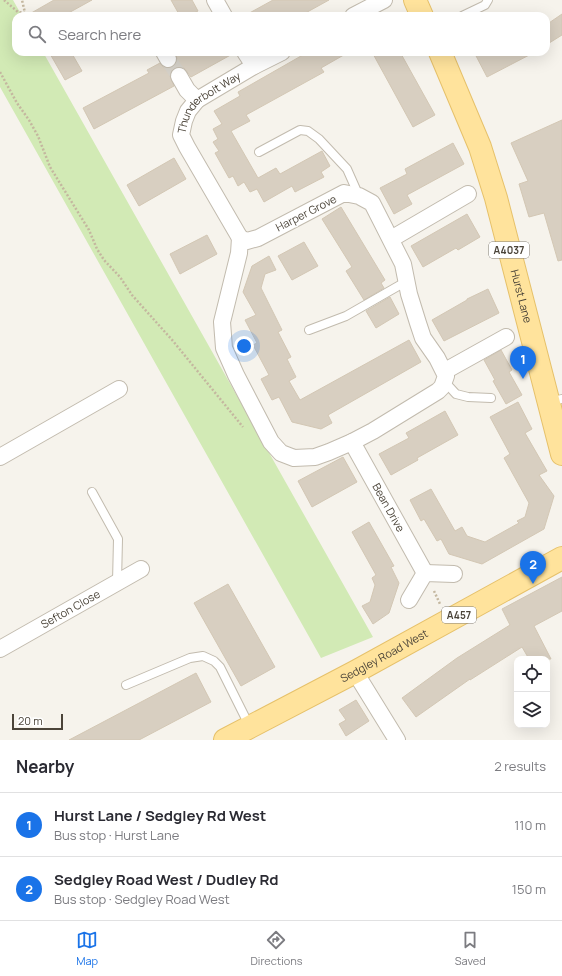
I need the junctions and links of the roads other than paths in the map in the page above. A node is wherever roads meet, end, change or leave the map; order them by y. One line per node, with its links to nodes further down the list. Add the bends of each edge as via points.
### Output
1 (215, 0): 5 (street)
2 (384, 0): 6 (street)
3 (414, 0): 7 (main road)
4 (488, 0): 8 (lane, via 485,5)
5 (222, 12)
6 (361, 12)
7 (420, 12)
8 (470, 12)
9 (248, 56): 12 (street)
10 (274, 56): 12 (street, Thunderbolt Way)
11 (442, 56): 26 (main road, Hurst Lane / A4037, via 487,168)
12 (254, 66): 14 (street, Thunderbolt Way)
13 (179, 76): 14 (street, via 186,90)
14 (196, 100): 18 (street, Thunderbolt Way, via 186,116 182,134)
15 (259, 152): 17 (lane, via 300,130 308,131 347,169)
16 (468, 194): 19 (street)
17 (359, 196): 18 (street, Harper Grove, via 344,193 258,238 247,241); 19 (street, via 372,203)
18 (240, 238): 27 (street, via 239,253 222,322 224,348 271,442 281,453 294,458 315,457)
19 (391, 239): 20 (street, via 403,264)
20 (407, 281): 21 (lane, via 346,316); 23 (street, via 423,338 437,358)
21 (308, 330)
22 (506, 337): 23 (street)
23 (444, 376): 25 (lane, via 456,394); 27 (street, via 442,387 438,391)
24 (119, 389): 29 (street)
25 (491, 398)
26 (555, 400): 28 (main road, Hurst Lane / A4037)
27 (352, 442): 33 (street, Bean Drive)
28 (562, 454)
29 (0, 457)
30 (92, 492): 35 (lane, via 118,539)
31 (562, 558): 38 (main road, Sedgley Road West / A457)
32 (141, 569): 35 (street, Sefton Close)
33 (425, 573): 34 (street); 36 (street)
34 (454, 574)
35 (117, 582): 37 (street, Sefton Close)
36 (409, 600)
37 (0, 649)
38 (355, 672): 40 (main road, Sedgley Road West / A457); 42 (street)
39 (126, 685): 40 (lane, via 190,658 203,656 220,667)
40 (251, 727): 41 (main road, Sedgley Road West / A457)
41 (225, 740)
42 (397, 740)

